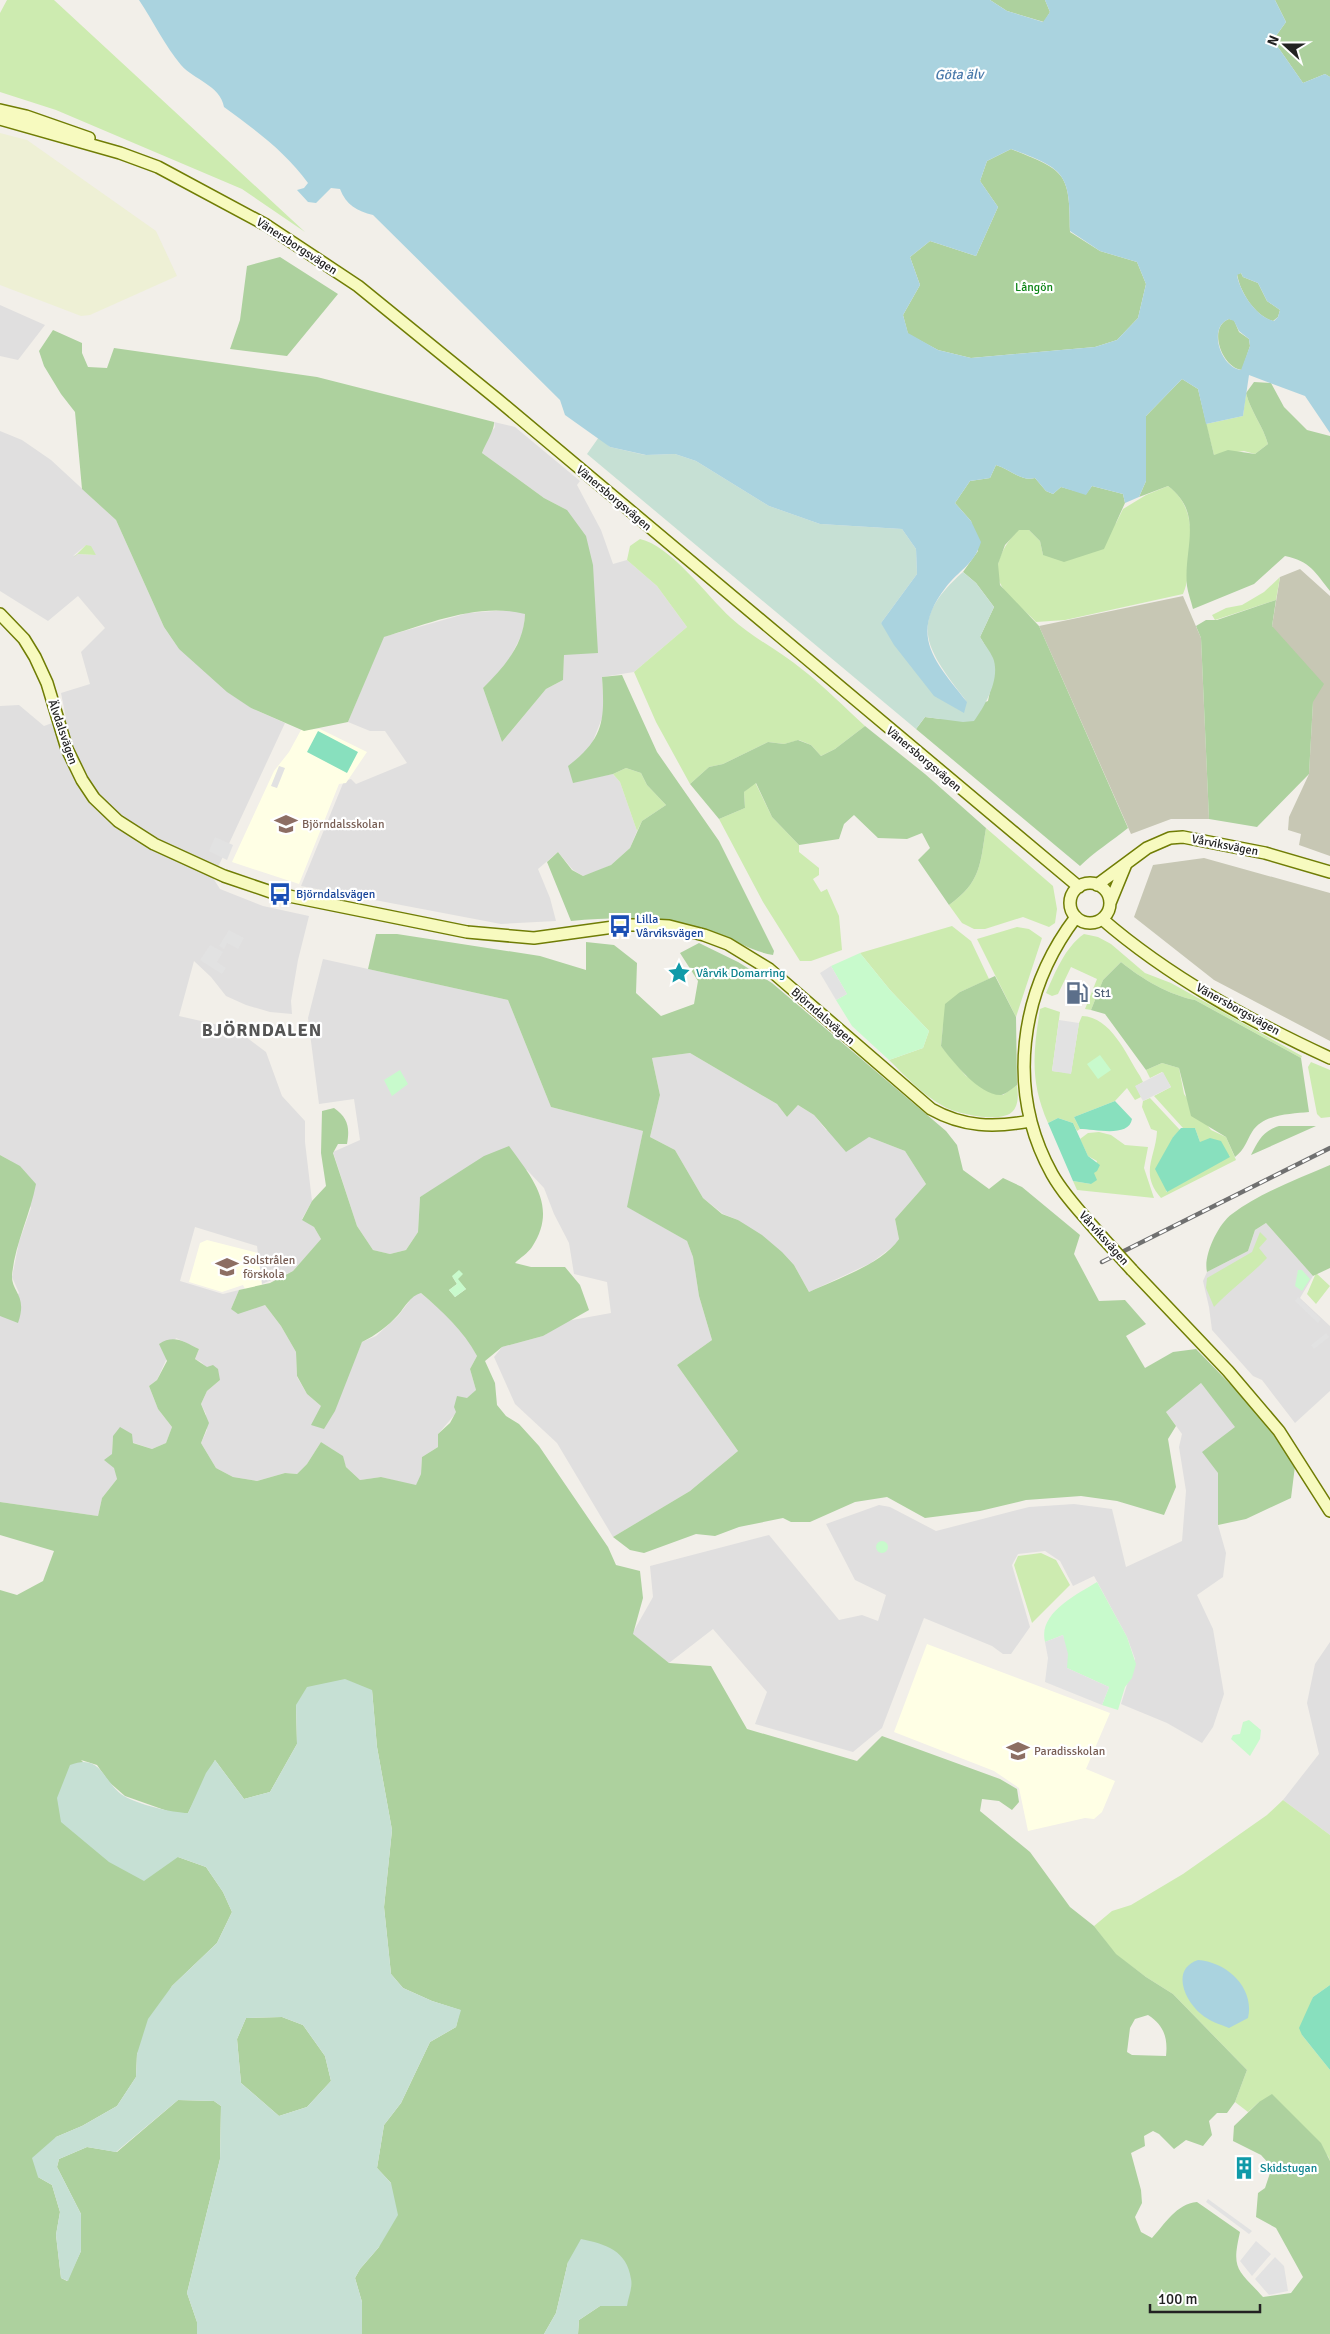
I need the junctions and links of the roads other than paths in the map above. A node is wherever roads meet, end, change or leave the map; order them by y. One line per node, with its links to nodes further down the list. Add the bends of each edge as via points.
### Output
1 (0, 110): 3 (street, Vänersborgsvägen, via 48,123)
2 (0, 119): 3 (street, Vänersborgsvägen)
3 (120, 153): 9 (street, Vänersborgsvägen, via 158,168 232,206 300,246 358,286)
4 (0, 614): 7 (street, Älvdalsvägen, via 35,657 47,683 67,749 94,798 134,833)
5 (1126, 864): 6 (street, Vårviksvägen, via 1159,842 1183,837 1266,853); 8 (street, Vårviksvägen); 10 (street)
6 (1330, 872)
7 (224, 876): 14 (street, Björndalsvägen, via 280,894 468,932 551,937 628,925 669,926 704,935 728,944 769,969 931,1109 969,1124 1009,1125)
8 (1097, 885): 9 (street); 10 (street, via 1106,892)
9 (1079, 887): 11 (street, via 1071,904)
10 (1110, 903): 12 (street)
11 (1076, 917): 12 (street, via 1089,923); 14 (street, Vårviksvägen, via 1043,974 1029,1014 1024,1075)
12 (1102, 919): 13 (street, Vänersborgsvägen, via 1179,976)
13 (1330, 1058)
14 (1030, 1121): 15 (street, Vårviksvägen, bridge, via 1052,1174 1102,1237 1228,1371 1278,1431)
15 (1330, 1511)

